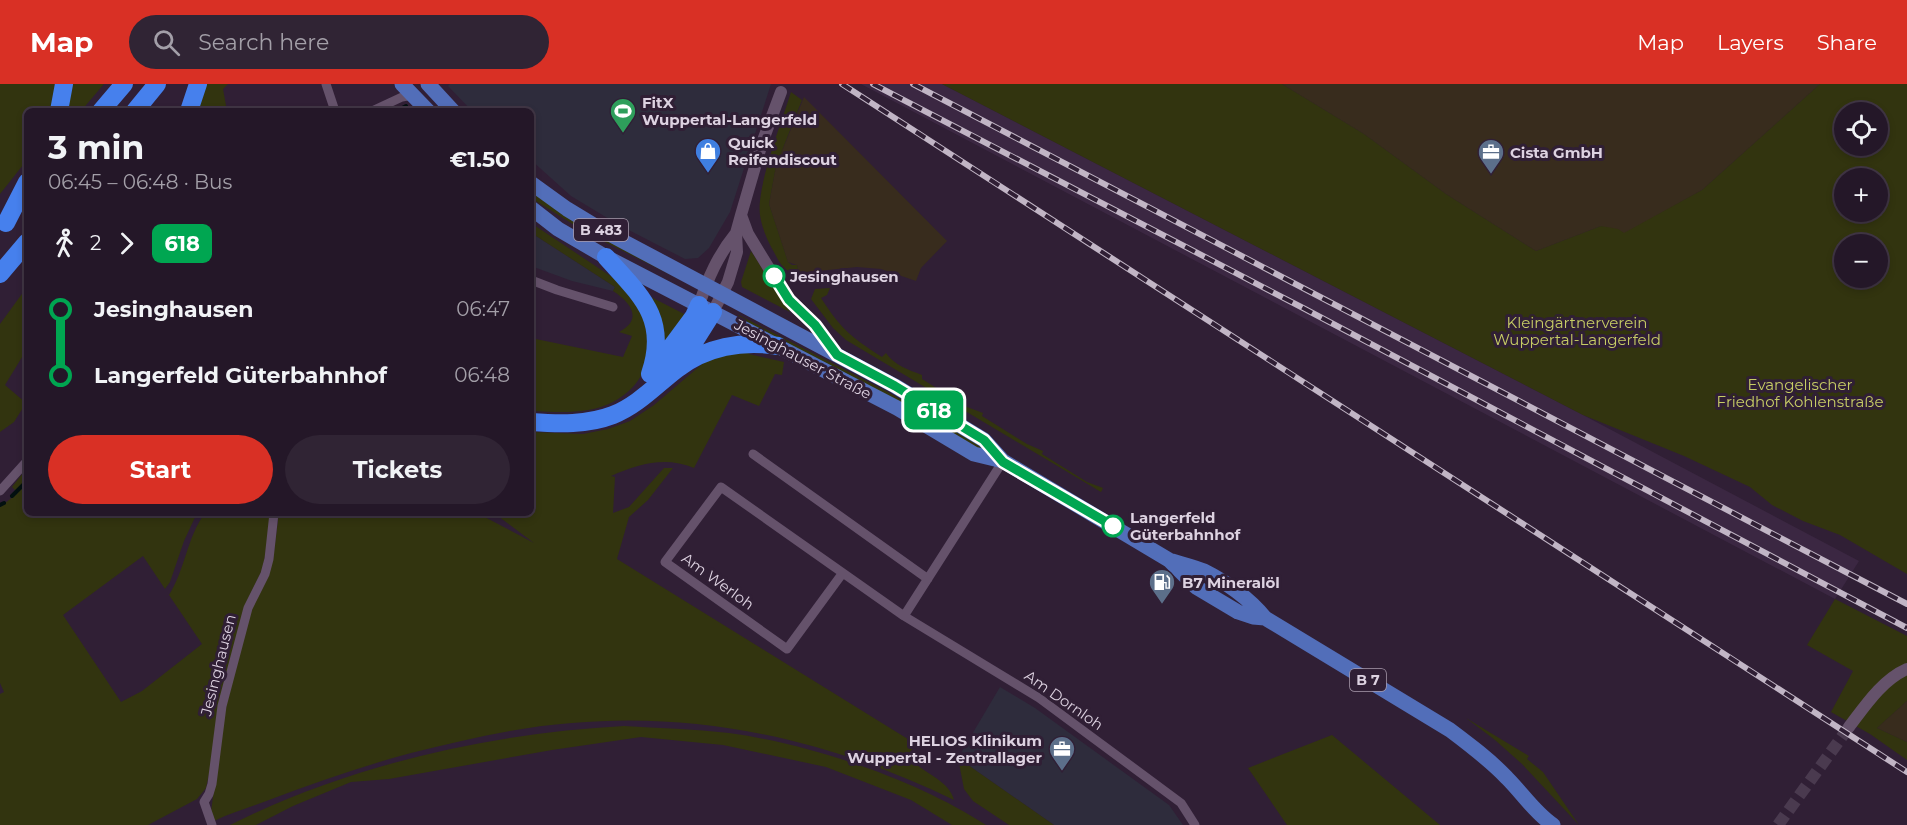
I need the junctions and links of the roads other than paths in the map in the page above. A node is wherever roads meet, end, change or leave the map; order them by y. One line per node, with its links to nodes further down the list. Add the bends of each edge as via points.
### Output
1 (64, 84): 9 (highway)
2 (124, 84): 10 (highway)
3 (157, 84): 11 (highway)
4 (198, 84): 12 (highway)
5 (326, 84): 13 (street)
6 (428, 84): 16 (main road)
7 (408, 90): 14 (street); 15 (main road)
8 (781, 92): 21 (street)
9 (60, 108)
10 (104, 108)
11 (137, 108)
12 (190, 108)
13 (334, 108)
14 (378, 108)
15 (425, 108)
16 (450, 108)
17 (534, 185): 28 (main road, Jesinghauser Straße / B 483, via 600,229)
18 (24, 188): 22 (highway)
19 (24, 202): 22 (highway)
20 (534, 210): 25 (main road, Jesinghauser Straße / B 483)
21 (741, 215): 23 (street); 33 (street, via 748,234 784,293)
22 (3, 227)
23 (736, 233): 28 (street); 29 (street, via 737,252)
24 (23, 249): 26 (highway)
25 (606, 257): 31 (main road, Jesinghauser Straße / B 483); 35 (highway, via 640,294 653,319 656,358)
26 (0, 274)
27 (534, 281): 30 (street)
28 (706, 285): 29 (main road, Jesinghauser Straße / B 7); 31 (street)
29 (723, 294): 31 (street); 33 (main road, Jesinghauser Straße / B 7)
30 (613, 307)
31 (706, 309): 32 (main road, Jesinghauser Straße / B 7); 34 (highway); 35 (highway, via 694,316)
32 (778, 345): 34 (highway, via 744,343 720,347); 39 (main road, Jesinghauser Straße / B 7, via 974,454)
33 (837, 355): 39 (main road, Jesinghauser Straße / B 7, via 984,440)
34 (678, 368): 36 (highway)
35 (651, 374): 36 (highway)
36 (633, 405): 37 (highway, via 591,421)
37 (534, 422)
38 (753, 453): 44 (street)
39 (1003, 462): 44 (street); 48 (main road, Jesinghauser Straße / B 7, via 1169,560 1196,587 1238,612 1265,618 1470,744 1506,776)
40 (24, 464): 41 (street)
41 (0, 491)
42 (274, 516): 49 (street, Jesinghausen, via 265,574 248,608 222,706 212,784 204,802)
43 (842, 574): 43 (street, Am Werloh, via 787,649 665,562 721,487); 45 (street, Am Werloh)
44 (928, 579): 45 (street)
45 (904, 616): 50 (street, Am Dornloh, via 1039,698 1180,804)
46 (1907, 669): 47 (street, via 1889,680)
47 (1849, 727)
48 (1547, 823)
49 (212, 825)
50 (1195, 825)

